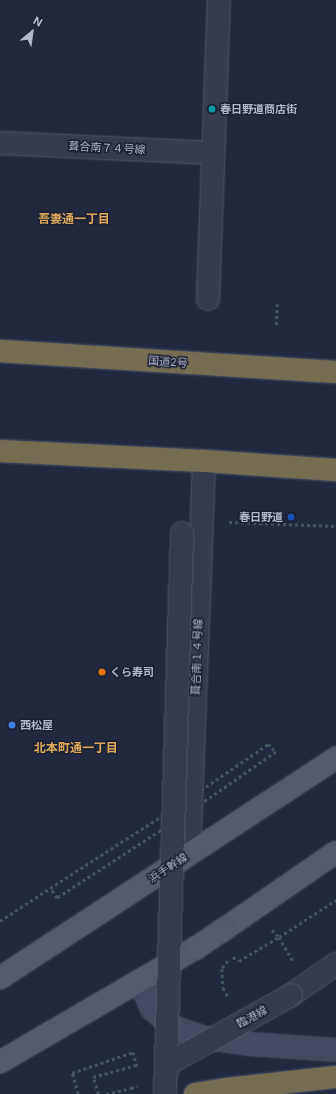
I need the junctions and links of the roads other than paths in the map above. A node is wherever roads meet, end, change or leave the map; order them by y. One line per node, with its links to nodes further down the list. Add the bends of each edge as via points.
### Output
1 (219, 0): 3 (street)
2 (0, 143): 3 (street, 葺合南７４号線)
3 (213, 153): 4 (street)
4 (208, 299)
5 (0, 351): 6 (highway, 国道2号)
6 (336, 372)
7 (0, 450): 8 (highway)
8 (204, 461): 9 (highway); 13 (street, 葺合南１４号線)
9 (336, 470)
10 (182, 533): 19 (street, bridge)
11 (336, 758): 13 (main road, 浜手幹線)
12 (336, 852): 16 (main road, bridge, via 196,948)
13 (189, 854): 15 (main road, 浜手幹線)
14 (336, 964): 19 (street, 臨港線, bridge, via 291,995)
15 (0, 978)
16 (140, 981): 17 (street, via 152,1008 175,1028 205,1038); 18 (main road)
17 (336, 1050)
18 (0, 1062)
19 (166, 1066): 21 (street, bridge)
20 (336, 1077): 22 (highway)
21 (165, 1094)
22 (195, 1094)

